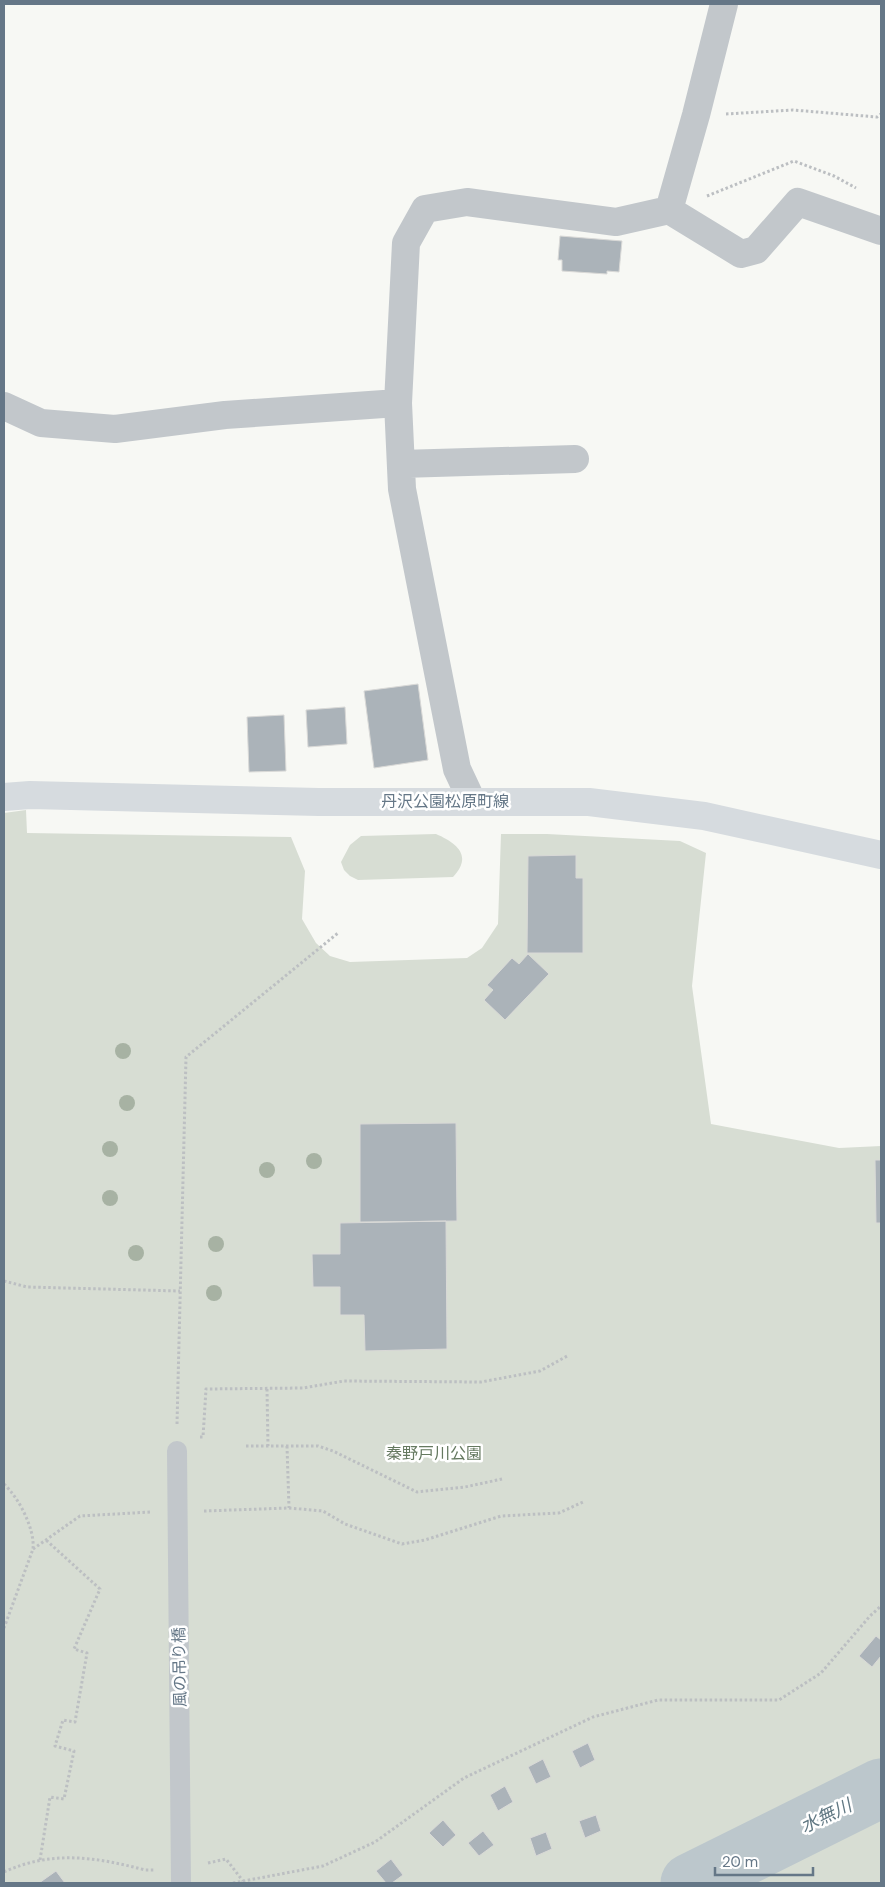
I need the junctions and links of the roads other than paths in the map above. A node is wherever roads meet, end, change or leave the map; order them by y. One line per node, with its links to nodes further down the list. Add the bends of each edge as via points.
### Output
1 (724, 4): 2 (street)
2 (669, 210): 3 (street, via 741,254 756,250 798,202); 4 (street, via 616,222 467,202 425,209 406,243)
3 (881, 231)
4 (398, 403): 5 (street, via 225,414 115,430 42,424); 7 (street)
5 (4, 406)
6 (575, 458): 7 (street)
7 (401, 464): 9 (street, via 402,489 457,769)
8 (4, 797): 9 (main road, 丹沢公園松原町線)
9 (472, 801): 10 (main road, 丹沢公園松原町線, via 589,802 694,815)
10 (881, 854)
11 (177, 1443): 12 (street, 風の吊り橋)
12 (181, 1883)

